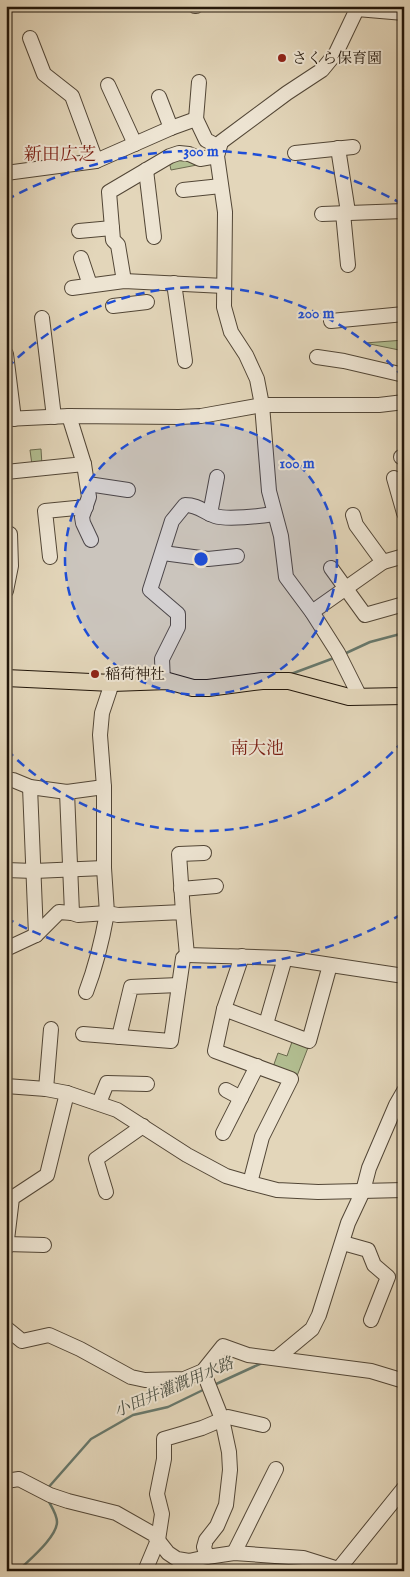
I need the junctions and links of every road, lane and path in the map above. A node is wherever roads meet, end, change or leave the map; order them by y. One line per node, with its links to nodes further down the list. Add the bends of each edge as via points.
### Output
1 (362, 8): 2 (street); 12 (street, via 336,53 322,70 221,142)
2 (404, 14)
3 (30, 38): 14 (street, via 44,74 72,96)
4 (199, 82): 7 (street)
5 (108, 86): 9 (street)
6 (159, 97): 8 (street)
7 (196, 119): 8 (street); 12 (street, via 206,140)
8 (171, 128): 9 (street)
9 (135, 144): 14 (street)
10 (353, 147): 11 (street)
11 (338, 148): 13 (street); 20 (street)
12 (218, 152): 15 (street, via 200,159 179,153); 17 (street)
13 (295, 153)
14 (96, 161): 16 (street)
15 (146, 170): 22 (street, via 109,192); 24 (street)
16 (6, 173)
17 (221, 186): 18 (street); 30 (street, via 225,212)
18 (182, 190)
19 (404, 211): 20 (street)
20 (345, 213): 21 (street); 26 (street)
21 (322, 214)
22 (112, 228): 23 (street); 27 (street)
23 (80, 231)
24 (154, 238)
25 (81, 258): 29 (street)
26 (348, 265)
27 (127, 281): 28 (street); 29 (street); 33 (street)
28 (174, 283): 30 (street); 40 (street)
29 (90, 286): 31 (street)
30 (224, 286): 43 (street, via 224,307 230,332 257,379)
31 (72, 288)
32 (147, 302): 33 (street)
33 (133, 304): 34 (street)
34 (113, 306)
35 (404, 314): 37 (street)
36 (42, 318): 45 (street)
37 (331, 322)
38 (6, 354): 46 (street)
39 (317, 357): 41 (street)
40 (185, 361)
41 (404, 375)
42 (404, 402): 43 (street)
43 (262, 405): 44 (street, via 201,416); 56 (street)
44 (68, 416): 45 (street); 47 (street)
45 (54, 417): 46 (street)
46 (10, 419)
47 (84, 464): 48 (street); 51 (street)
48 (6, 472)
49 (217, 477): 55 (street)
50 (394, 478): 54 (street)
51 (88, 484): 52 (street); 53 (street)
52 (128, 490)
53 (86, 507): 59 (street, via 82,516); 63 (street, via 45,511)
54 (404, 513)
55 (210, 514): 56 (street, via 216,517); 60 (street, via 193,505 185,505 172,521)
56 (274, 514): 69 (street, via 278,520 286,577)
57 (353, 515): 64 (street, via 356,526)
58 (10, 534): 67 (street, via 11,566)
59 (91, 540)
60 (163, 553): 61 (street, via 208,559); 71 (street, via 150,590 178,614 178,627 162,659)
61 (237, 556)
62 (404, 556): 64 (street)
63 (50, 557)
64 (383, 562): 66 (street)
65 (331, 568): 66 (street)
66 (345, 588): 68 (street, via 364,615); 69 (street)
67 (6, 591)
68 (404, 604)
69 (312, 612): 74 (street)
70 (6, 678): 72 (main road)
71 (163, 682): 72 (main road); 74 (main road, via 208,688 290,681)
72 (112, 683): 77 (street, via 102,713 100,734)
73 (404, 696): 74 (main road)
74 (360, 697)
75 (6, 780): 76 (street)
76 (30, 787): 78 (street); 83 (street)
77 (104, 787): 78 (street); 80 (street)
78 (68, 792): 81 (street)
79 (204, 853): 85 (street, via 179,854)
80 (104, 868): 81 (street); 88 (street)
81 (70, 869): 83 (street); 87 (street)
82 (6, 870): 83 (street)
83 (34, 870): 89 (street)
84 (216, 886): 85 (street)
85 (181, 889): 86 (street)
86 (183, 912): 88 (street); 91 (street)
87 (72, 913): 88 (street, via 78,916); 89 (street, via 59,912)
88 (107, 914): 97 (street)
89 (36, 935): 90 (street)
90 (6, 949)
91 (186, 954): 92 (street); 96 (street)
92 (242, 956): 93 (street); 98 (street)
93 (285, 958): 94 (street); 99 (street)
94 (330, 965): 95 (street); 99 (street, via 310,1041)
95 (404, 976)
96 (179, 985): 102 (street, via 131,987); 102 (street, via 171,1041)
97 (86, 992)
98 (224, 1009): 99 (street); 103 (street, via 215,1051)
99 (266, 1024)
100 (51, 1029): 106 (street)
101 (83, 1034): 102 (street)
102 (119, 1037)
103 (257, 1066): 110 (street); 114 (street, via 291,1079 262,1138)
104 (147, 1084): 111 (street, via 107,1083)
105 (6, 1086): 106 (street)
106 (46, 1090): 109 (street)
107 (226, 1090): 110 (street)
108 (404, 1092): 115 (street, via 369,1168)
109 (67, 1094): 111 (street); 120 (street, via 47,1175 12,1198)
110 (241, 1098): 113 (street)
111 (99, 1103): 112 (street)
112 (143, 1126): 114 (street, via 226,1176); 117 (street, via 96,1159)
113 (223, 1132)
114 (250, 1183): 115 (street, via 277,1190)
115 (364, 1190): 116 (street); 118 (street, via 348,1223)
116 (404, 1190)
117 (106, 1192)
118 (343, 1243): 121 (street, via 368,1250 374,1265 388,1276); 123 (street, via 312,1329)
119 (44, 1245): 120 (street)
120 (7, 1246)
121 (371, 1320)
122 (6, 1328): 124 (street, via 22,1342 49,1335 131,1377)
123 (277, 1358): 124 (street, via 248,1355 223,1346); 125 (street, via 371,1371)
124 (207, 1381): 126 (street)
125 (404, 1381)
126 (222, 1419): 127 (street, via 228,1417); 131 (street, via 164,1439 164,1459 157,1494 162,1514); 133 (street, via 229,1452 229,1479 226,1505 204,1547)
127 (263, 1424)
128 (276, 1469): 132 (street)
129 (6, 1481): 131 (street, via 19,1479 45,1493 116,1513)
130 (404, 1488): 135 (street)
131 (158, 1540): 134 (street, via 168,1553); 136 (street)
132 (234, 1553): 133 (street); 135 (street, via 303,1558)
133 (208, 1557): 134 (street)
134 (187, 1566)
135 (338, 1570)
136 (145, 1571)

